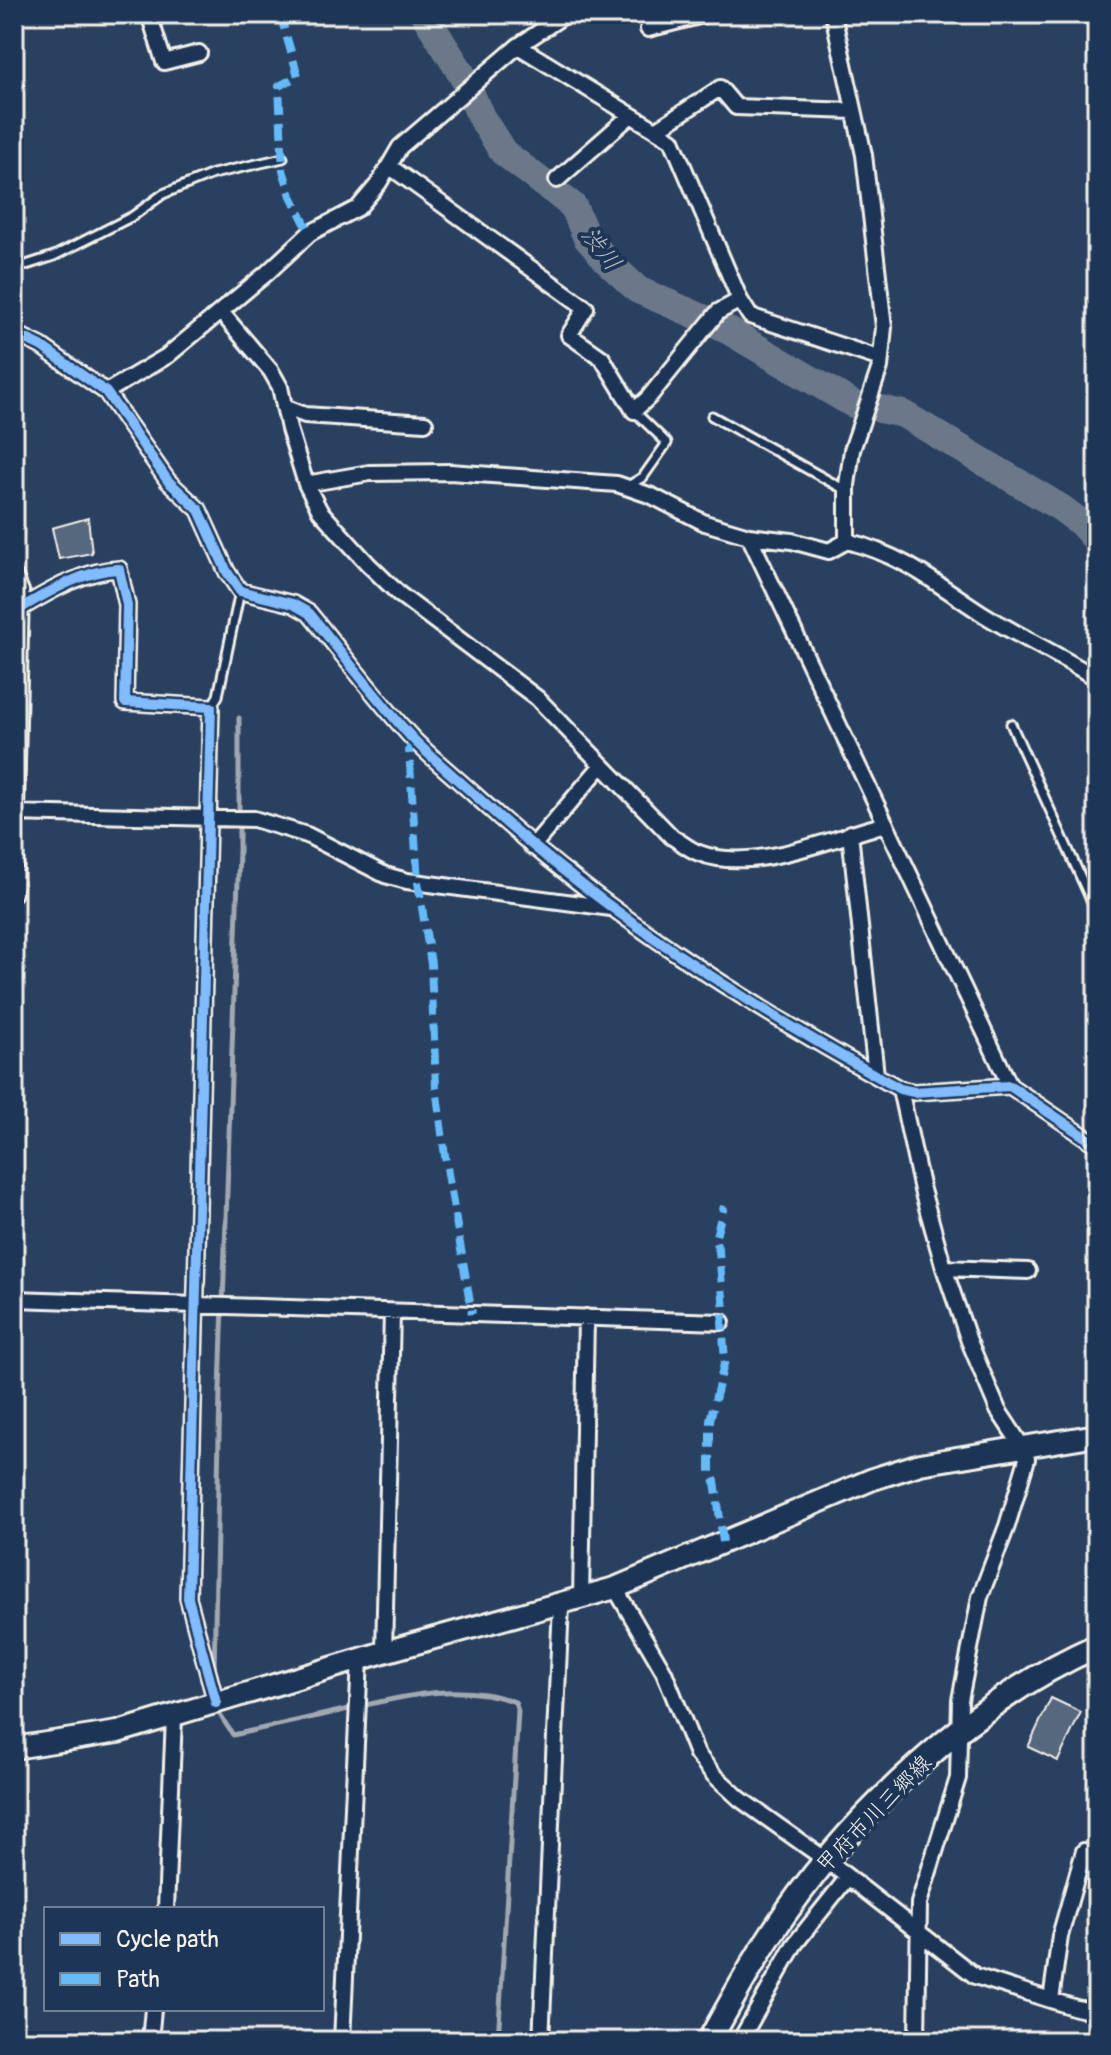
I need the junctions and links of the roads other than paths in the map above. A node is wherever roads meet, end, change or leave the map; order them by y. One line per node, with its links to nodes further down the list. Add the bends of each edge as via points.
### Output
1 (149, 14): 8 (street, via 164,62)
2 (566, 14): 5 (street)
3 (707, 14): 6 (street)
4 (833, 14): 9 (street)
5 (548, 19): 7 (street)
6 (648, 29)
7 (518, 46): 10 (street); 13 (street, via 400,147)
8 (199, 53)
9 (854, 111): 11 (street, via 736,107 720,88); 19 (street, via 882,305)
10 (631, 115): 11 (street); 14 (street)
11 (656, 130): 16 (street, via 672,140 684,163)
12 (283, 158): 15 (lane, via 213,174 163,194 133,216 54,256)
13 (389, 166): 17 (street, via 358,208 310,233); 22 (street, via 586,308 569,335 602,358)
14 (557, 180)
15 (14, 269)
16 (740, 300): 19 (street, via 750,316); 22 (street, via 718,312)
17 (221, 312): 20 (street, via 167,356); 21 (street, via 271,371)
18 (14, 333): 20 (street)
19 (881, 359): 27 (street, via 855,438)
20 (106, 392): 31 (street, via 168,481 199,510)
21 (284, 407): 24 (street, via 305,415); 25 (street)
22 (634, 411): 26 (lane, via 667,443 643,477)
23 (712, 416): 27 (lane)
24 (425, 423)
25 (306, 484): 26 (street, via 369,473 450,472); 36 (street, via 320,511 389,584 537,698)
26 (626, 488): 28 (street)
27 (847, 491): 29 (street)
28 (749, 536): 29 (street, via 829,551); 39 (street)
29 (847, 541): 33 (street, via 921,570 985,615)
30 (14, 575): 32 (street)
31 (240, 591): 34 (lane, via 218,696); 41 (street, via 309,613 414,739)
32 (21, 608): 34 (street, via 51,590 119,569 127,605 125,702); 37 (street)
33 (1097, 679)
34 (211, 707): 38 (street)
35 (1011, 724): 44 (lane)
36 (602, 765): 40 (street, via 672,837 699,853 753,859); 41 (street)
37 (15, 813): 38 (street); 42 (street)
38 (208, 816): 43 (street, via 283,827 407,881); 52 (street)
39 (886, 824): 40 (street); 46 (street)
40 (850, 833): 45 (street)
41 (532, 847): 43 (street)
42 (14, 893)
43 (611, 908): 45 (street, via 703,973)
44 (1097, 913)
45 (876, 1075): 47 (street)
46 (1010, 1086): 47 (street); 48 (street)
47 (900, 1089): 49 (street)
48 (1097, 1145)
49 (944, 1268): 50 (street); 57 (street, via 998,1410)
50 (1028, 1271)
51 (14, 1299): 52 (street)
52 (196, 1306): 53 (street); 64 (street, via 188,1598)
53 (392, 1312): 54 (street); 62 (street)
54 (586, 1317): 55 (street); 59 (street)
55 (722, 1322)
56 (1097, 1435): 57 (street)
57 (1023, 1448): 58 (street, via 920,1464 873,1479); 66 (street, via 1027,1459 980,1597)
58 (615, 1588): 59 (street); 69 (street, via 664,1672 697,1754 740,1799)
59 (581, 1599): 60 (street)
60 (561, 1605): 62 (street); 78 (street)
61 (1097, 1646): 66 (main road, 甲府市川三郷線)
62 (384, 1652): 63 (street)
63 (360, 1659): 64 (street); 77 (street)
64 (216, 1703): 65 (street)
65 (174, 1717): 67 (street, via 118,1732); 71 (street)
66 (959, 1731): 69 (main road, 甲府市川三郷線, via 903,1779); 72 (street, via 958,1778 919,1903)
67 (14, 1748)
68 (1084, 1851): 73 (street, via 1060,1936)
69 (826, 1860): 70 (street); 79 (main road, 甲府市川三郷線, via 770,1935)
70 (848, 1877): 72 (street); 80 (street, via 794,1945)
71 (166, 1907)
72 (917, 1929): 73 (street, via 975,1976); 81 (street)
73 (1051, 2000): 75 (street)
74 (153, 2011): 76 (street)
75 (1097, 2012)
76 (150, 2041)
77 (342, 2041)
78 (541, 2041)
79 (709, 2041)
80 (740, 2041)
81 (917, 2041)

